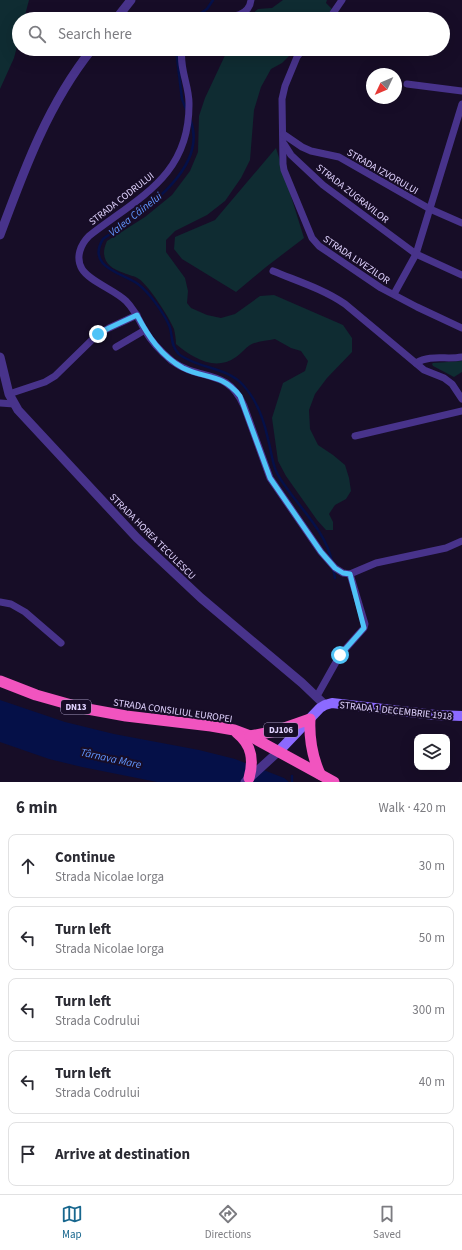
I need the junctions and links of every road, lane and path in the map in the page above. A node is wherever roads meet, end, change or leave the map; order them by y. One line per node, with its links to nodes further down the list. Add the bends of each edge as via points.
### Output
1 (131, 0): 4 (street)
2 (251, 0): 5 (street)
3 (342, 0): 6 (street)
4 (122, 12)
5 (244, 12)
6 (334, 12)
7 (87, 56): 17 (street, via 60,95 38,136)
8 (181, 56): 22 (street, STRADA CODRULUI, via 190,102 186,136 175,163 164,178 90,236 80,249 80,263 86,274 125,300)
9 (298, 56): 13 (street, STRADA LIVEZILOR, via 283,92)
10 (407, 84): 11 (street)
11 (462, 91)
12 (462, 104): 15 (street)
13 (282, 134): 14 (street, STRADA LIVEZILOR); 15 (street, STRADA IZVORULUI, via 302,147 339,157)
14 (283, 143): 18 (street, STRADA ZUGRAVILOR, via 291,155 323,184); 21 (street, STRADA LIVEZILOR, via 284,170 312,238 381,288)
15 (430, 209): 16 (street, STRADA IZVORULUI); 18 (street)
16 (462, 223)
17 (0, 235)
18 (416, 254): 20 (street, STRADA ZUGRAVILOR); 21 (street)
19 (273, 271): 28 (street, via 324,291 345,304)
20 (462, 275)
21 (394, 294): 23 (street, STRADA LIVEZILOR)
22 (137, 315): 24 (street, STRADA CODRULUI); 29 (street, via 98,334 55,376)
23 (462, 328)
24 (145, 330): 25 (street); 36 (street, STRADA CODRULUI, via 173,362 225,382 240,396 270,478 321,552 335,568)
25 (116, 347)
26 (0, 357): 29 (street, STRADA HOREA TECULESCU)
27 (462, 357): 28 (street, via 431,357)
28 (416, 363): 30 (street, via 424,370 452,384)
29 (9, 394): 32 (street, STRADA HOREA TECULESCU)
30 (462, 399)
31 (0, 403): 32 (street)
32 (14, 404): 40 (street, STRADA HOREA TECULESCU, via 136,538 201,598)
33 (462, 411): 34 (street)
34 (355, 436)
35 (462, 542): 36 (street, via 446,548 376,563)
36 (350, 574): 40 (street, via 364,628 340,655)
37 (0, 602): 38 (street, via 11,604 25,612)
38 (61, 643)
39 (0, 681): 44 (highway, STRADA CONSILIUL EUROPEI / DN13, via 42,697 82,708)
40 (317, 696): 41 (street, STRADA HOREA TECULESCU)
41 (325, 705): 42 (main road, STRADA 1 DECEMBRIE 1918, via 332,703); 43 (main road, STRADA 1 DECEMBRIE 1918 / DJ106)
42 (462, 716)
43 (310, 719): 45 (highway, DJ106, via 276,731); 46 (main road, STRADA 1 DECEMBRIE 1918 / DJ106); 47 (highway, DJ106, via 310,745)
44 (234, 730): 45 (highway, STRADA CONSILIUL EUROPEI / DN13); 48 (highway, via 245,741 252,755 252,768)
45 (250, 736): 46 (highway, STRADA CONSILIUL EUROPEI / DN13)
46 (279, 752): 47 (highway, STRADA CONSILIUL EUROPEI / DN13); 48 (street)
47 (320, 774): 49 (highway, STRADA CONSILIUL EUROPEI / DN13)
48 (247, 780)
49 (334, 782)

